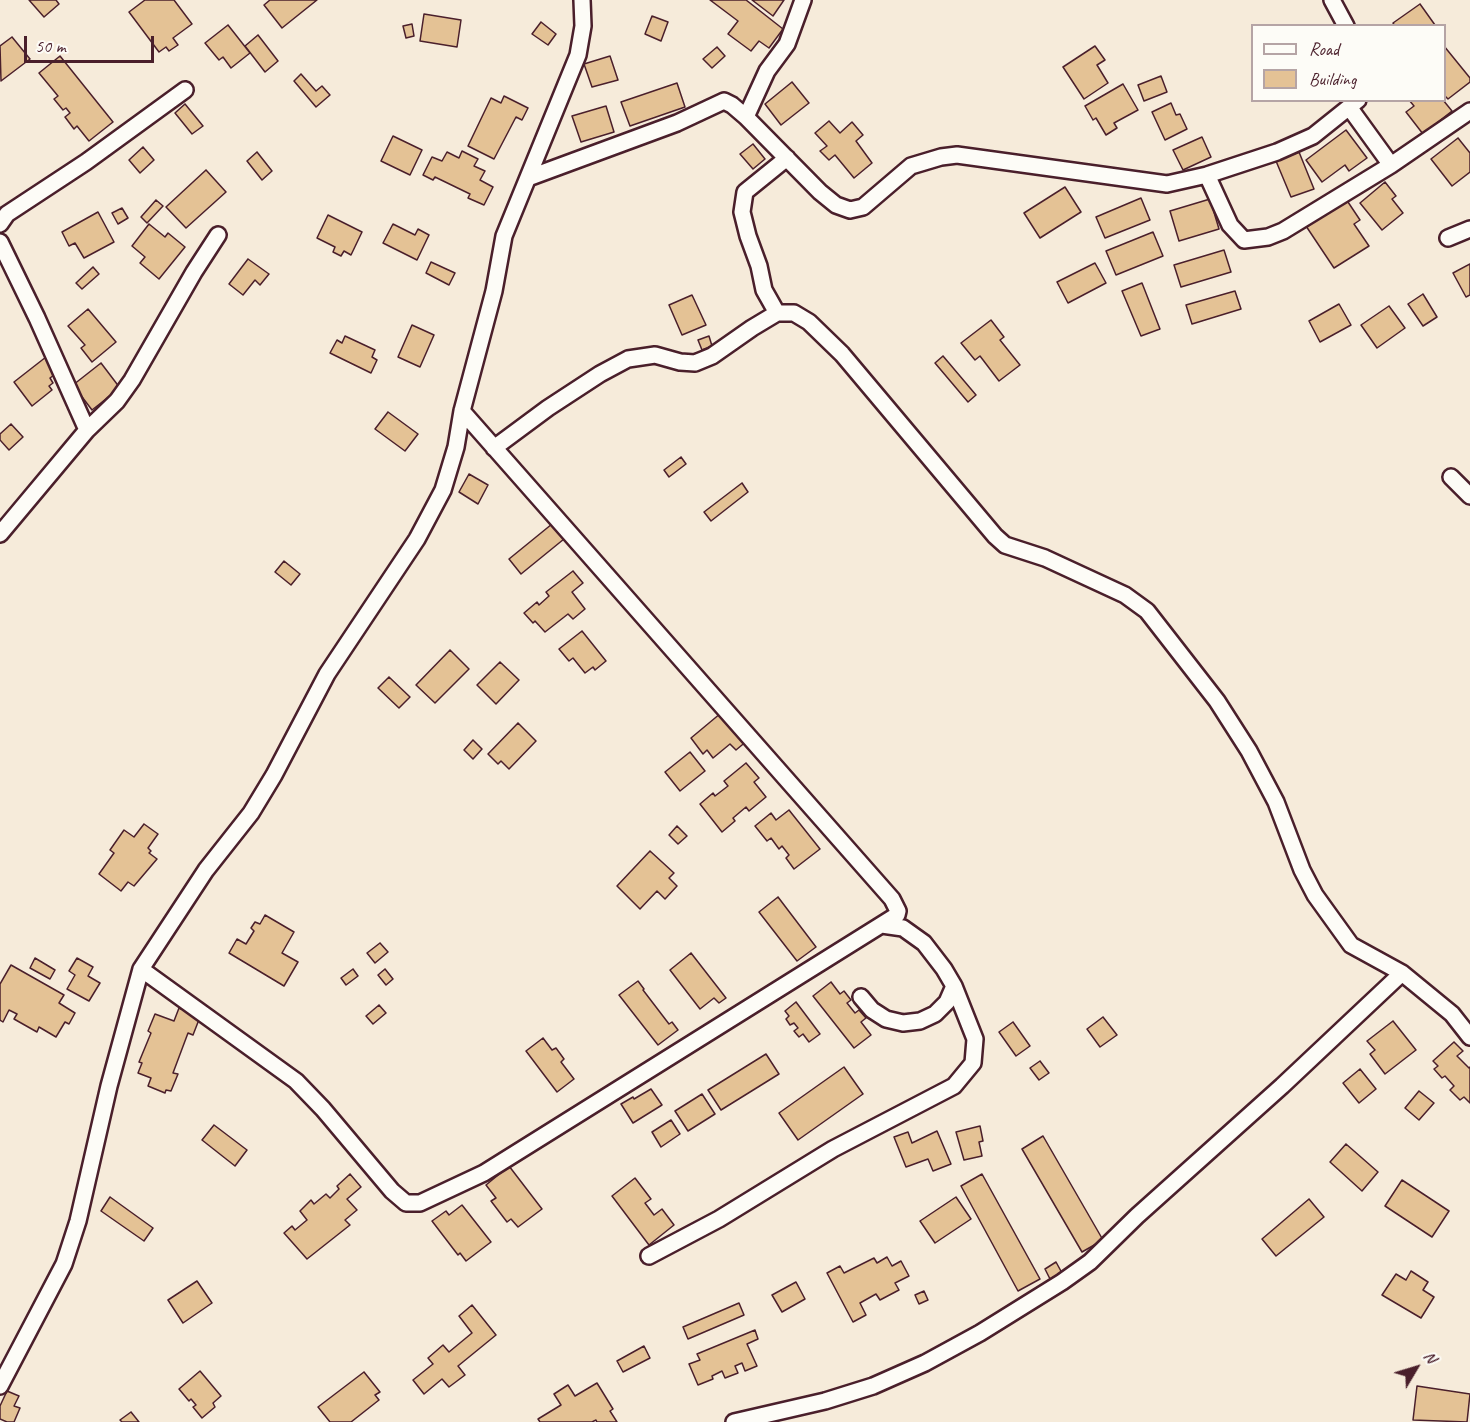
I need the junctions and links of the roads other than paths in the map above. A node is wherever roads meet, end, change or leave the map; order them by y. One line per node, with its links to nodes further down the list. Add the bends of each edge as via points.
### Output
1 (582, 0): 12 (street, via 578,55)
2 (804, 0): 8 (street, via 787,44 767,71)
3 (1332, 0): 4 (street)
4 (1345, 24)
5 (185, 90): 13 (street, via 8,214)
6 (1354, 104): 10 (street); 11 (street, via 1313,136)
7 (1470, 111): 10 (street)
8 (746, 117): 9 (street); 12 (street, via 724,101)
9 (787, 158): 11 (street, via 836,205 850,210 863,207 911,166 957,155 1167,184); 18 (street, via 745,192 742,212 764,290)
10 (1391, 165): 11 (street, via 1282,231 1244,240 1230,225)
11 (1207, 175)
12 (528, 178): 19 (street, via 504,236 494,291)
13 (0, 224)
14 (1470, 229): 16 (street)
15 (218, 235): 20 (street, via 132,380 117,401)
16 (1448, 238)
17 (0, 242): 20 (street)
18 (777, 313): 21 (street, via 695,363 655,355 628,359 548,408); 27 (street, via 794,314 809,322 842,354 1005,545 1045,558 1125,595 1147,611 1217,701 1249,751 1276,802 1315,895 1351,945)
19 (462, 411): 21 (street); 26 (street, via 456,447 442,490 417,539 327,674 251,813 206,870)
20 (87, 429): 24 (street)
21 (494, 448): 25 (street, via 892,899 897,915)
22 (1451, 477): 23 (street)
23 (1470, 496)
24 (0, 534)
25 (882, 925): 26 (street, via 484,1173 420,1203 406,1203 392,1191 296,1081); 28 (street, via 903,928 924,944)
26 (141, 969): 32 (street, via 64,1264)
27 (1402, 973): 30 (street, via 1452,1014); 33 (street, via 1090,1262 1062,1282 980,1333 873,1386)
28 (954, 986): 29 (street, via 947,1002 920,1021 886,1019); 31 (street, via 975,1039 973,1063 954,1086 833,1149 719,1219)
29 (861, 997)
30 (1470, 1037)
31 (649, 1256)
32 (0, 1386)
33 (734, 1422)

